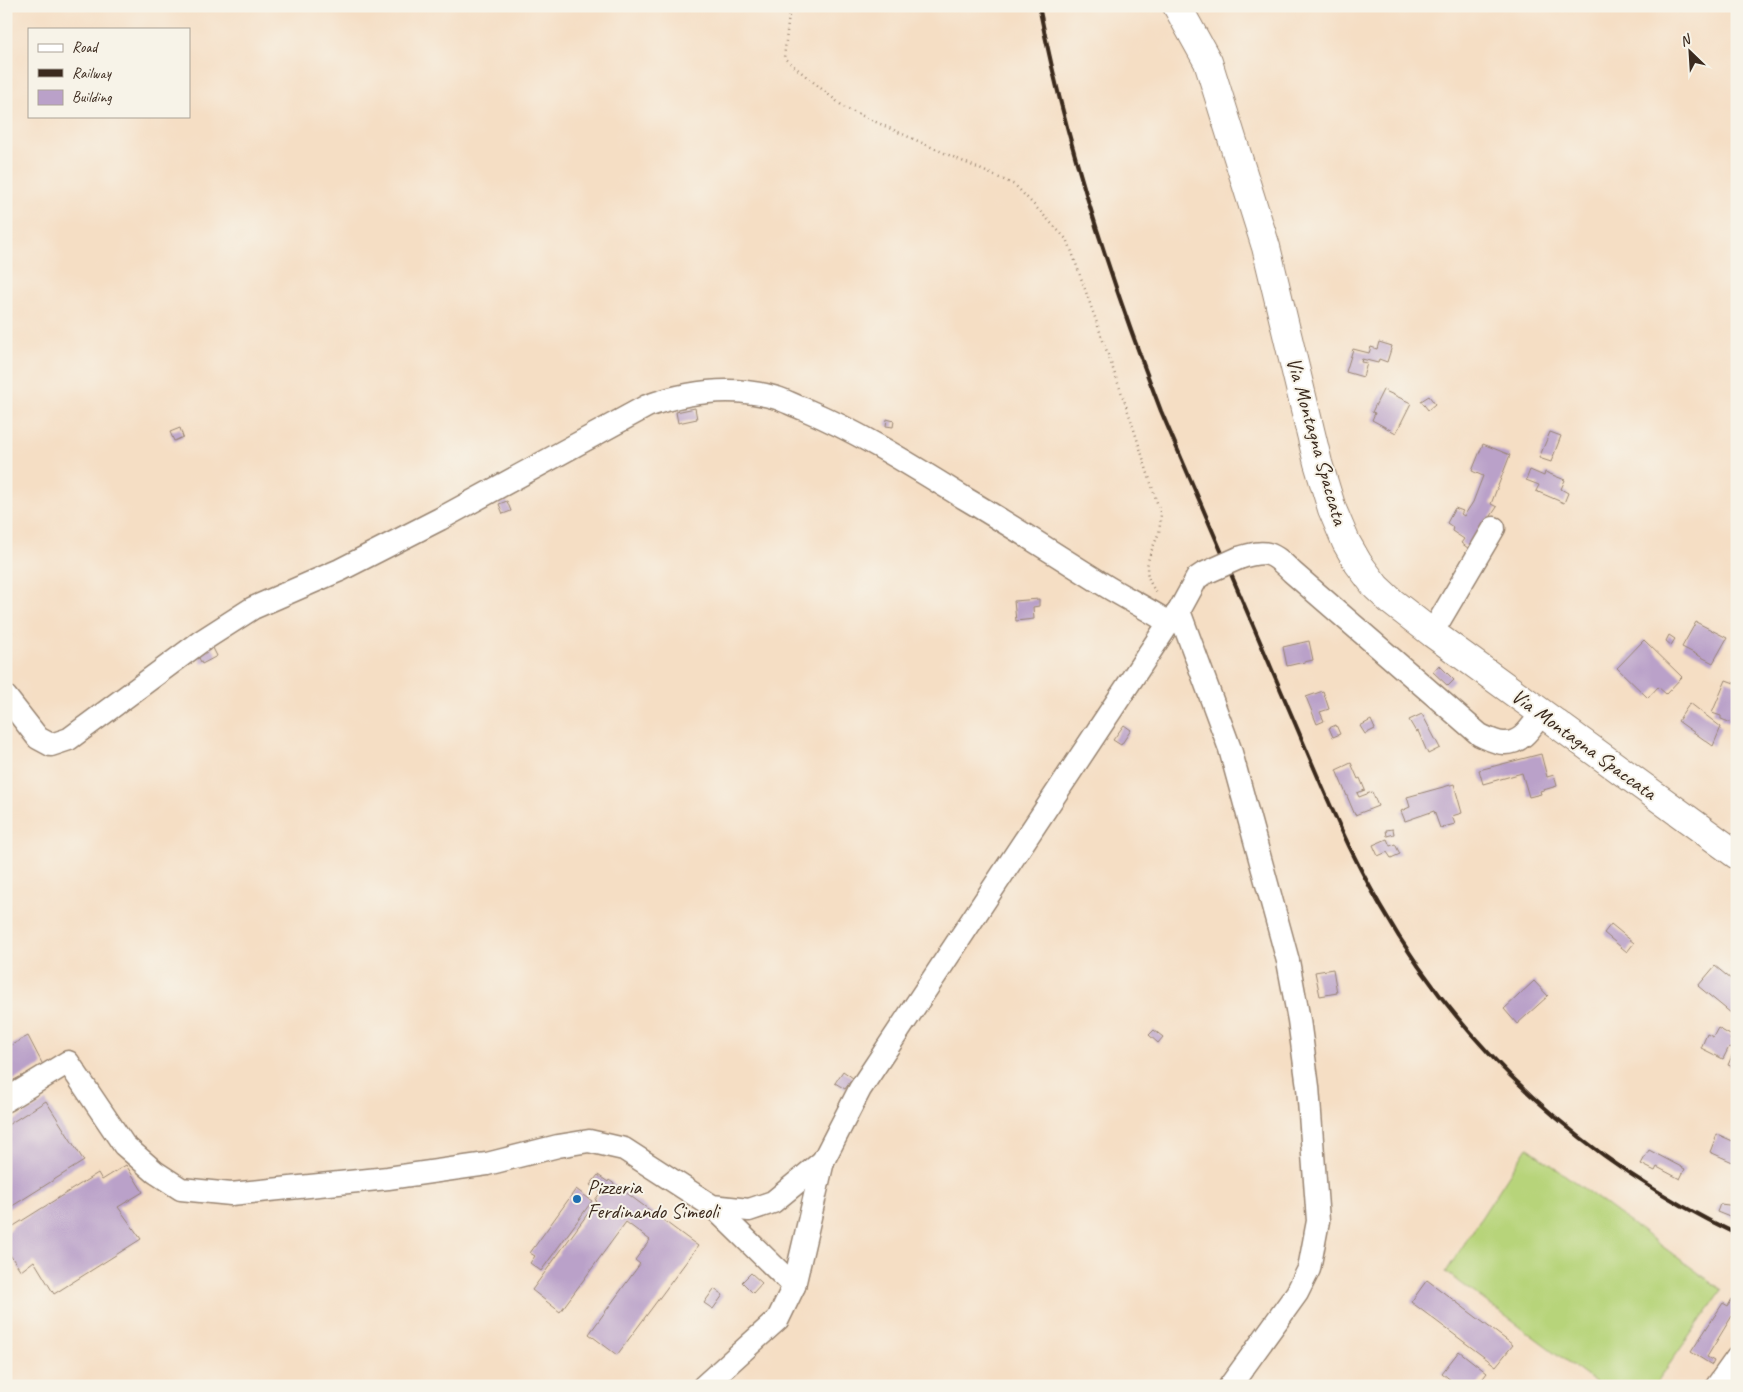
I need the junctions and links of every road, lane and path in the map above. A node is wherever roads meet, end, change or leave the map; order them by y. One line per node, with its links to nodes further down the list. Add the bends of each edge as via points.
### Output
1 (790, 6): 4 (path, via 784,58 845,108 1015,185 1068,241 1161,516 1147,572 1152,587)
2 (1178, 6): 5 (main road, Via Montagna Spaccata, via 1208,62 1266,247 1332,509 1346,542 1376,586)
3 (1494, 528): 5 (street)
4 (1174, 617): 6 (street, via 1154,613 1102,584 950,489 831,420 776,398 714,390 647,406 440,519 340,570 253,608 200,642 69,739 51,745 38,738); 7 (street, bridge, via 1197,578 1203,574 1239,558 1269,554 1278,558 1480,735 1503,743 1512,742 1527,733); 10 (street, via 860,1089); 15 (street, via 1230,749 1288,961 1308,1087 1318,1221 1309,1269 1297,1293)
5 (1432, 633): 7 (main road, Via Montagna Spaccata)
6 (6, 696)
7 (1541, 714): 8 (main road, Via Montagna Spaccata)
8 (1737, 855)
9 (6, 1100): 11 (street, via 68,1062 124,1145 181,1189 232,1194 388,1178 487,1164 589,1141 624,1149)
10 (823, 1160): 11 (street, via 773,1202 749,1210); 12 (street)
11 (712, 1206): 12 (street)
12 (794, 1286): 14 (street, via 778,1319)
13 (1737, 1358): 16 (street)
14 (704, 1386)
15 (1230, 1386)
16 (1717, 1386)

